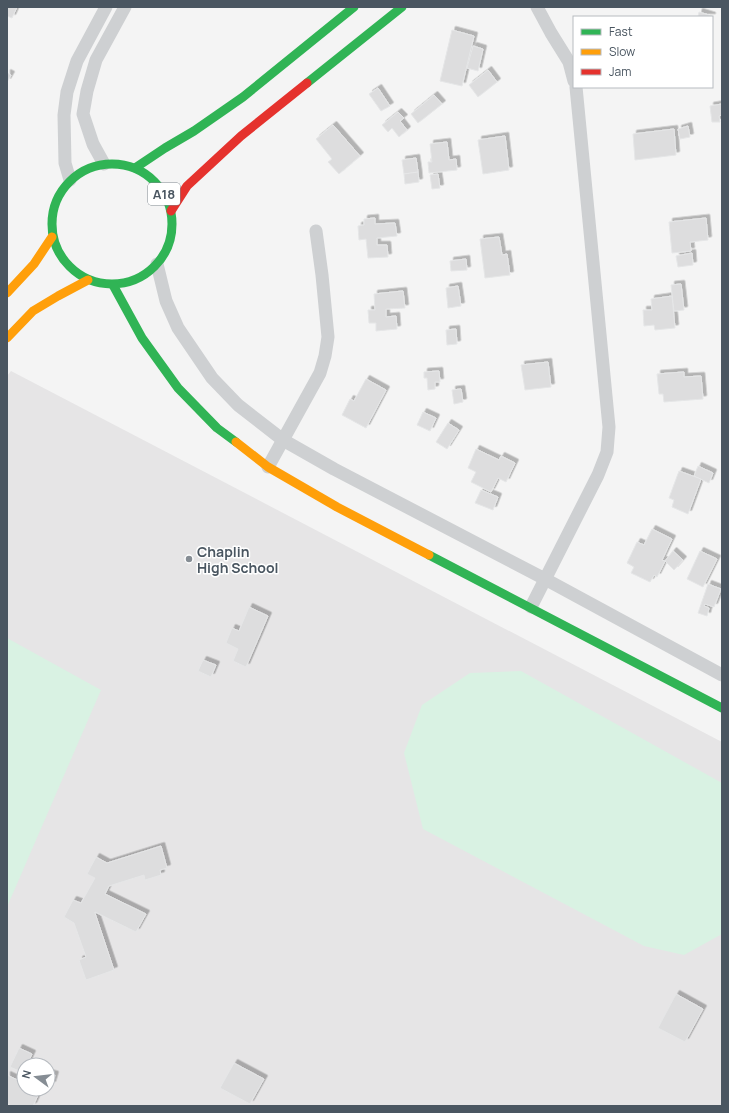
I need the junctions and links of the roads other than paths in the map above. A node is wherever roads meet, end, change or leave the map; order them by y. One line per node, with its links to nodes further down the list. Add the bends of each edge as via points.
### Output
1 (106, 7): 9 (street, via 77,61 67,92)
2 (125, 7): 8 (street, via 96,60)
3 (354, 7): 11 (main road, A18, via 243,97)
4 (402, 7): 13 (main road, A18, via 241,136 187,186)
5 (537, 7): 6 (street, via 569,62)
6 (573, 77)
7 (576, 88): 23 (street, via 609,427 607,452 598,475)
8 (83, 114): 9 (street); 10 (street, via 93,144)
9 (64, 115): 12 (street, via 65,163)
10 (104, 164): 11 (main road, A18); 12 (main road, A18, via 86,169)
11 (135, 168): 13 (main road, A18, via 152,178 164,193)
12 (70, 180): 15 (main road, A18, via 58,196 52,216)
13 (171, 211): 16 (main road, A18, via 172,230 167,248)
14 (316, 231): 21 (street, via 328,337 325,356 320,373)
15 (52, 237): 17 (main road, A18, via 59,255 71,270); 19 (main road, via 34,264)
16 (157, 264): 18 (main road, A18, via 130,282); 21 (street, via 166,302 178,328 212,378 238,405)
17 (88, 280): 18 (main road, A18); 20 (main road, via 34,311)
18 (113, 285): 22 (main road, via 142,338 178,388 216,428)
19 (7, 293)
20 (7, 338)
21 (283, 440): 22 (street); 23 (street)
22 (268, 467): 24 (main road, via 337,507)
23 (545, 579): 24 (street); 25 (street)
24 (531, 607): 26 (main road)
25 (722, 675)
26 (722, 708)

